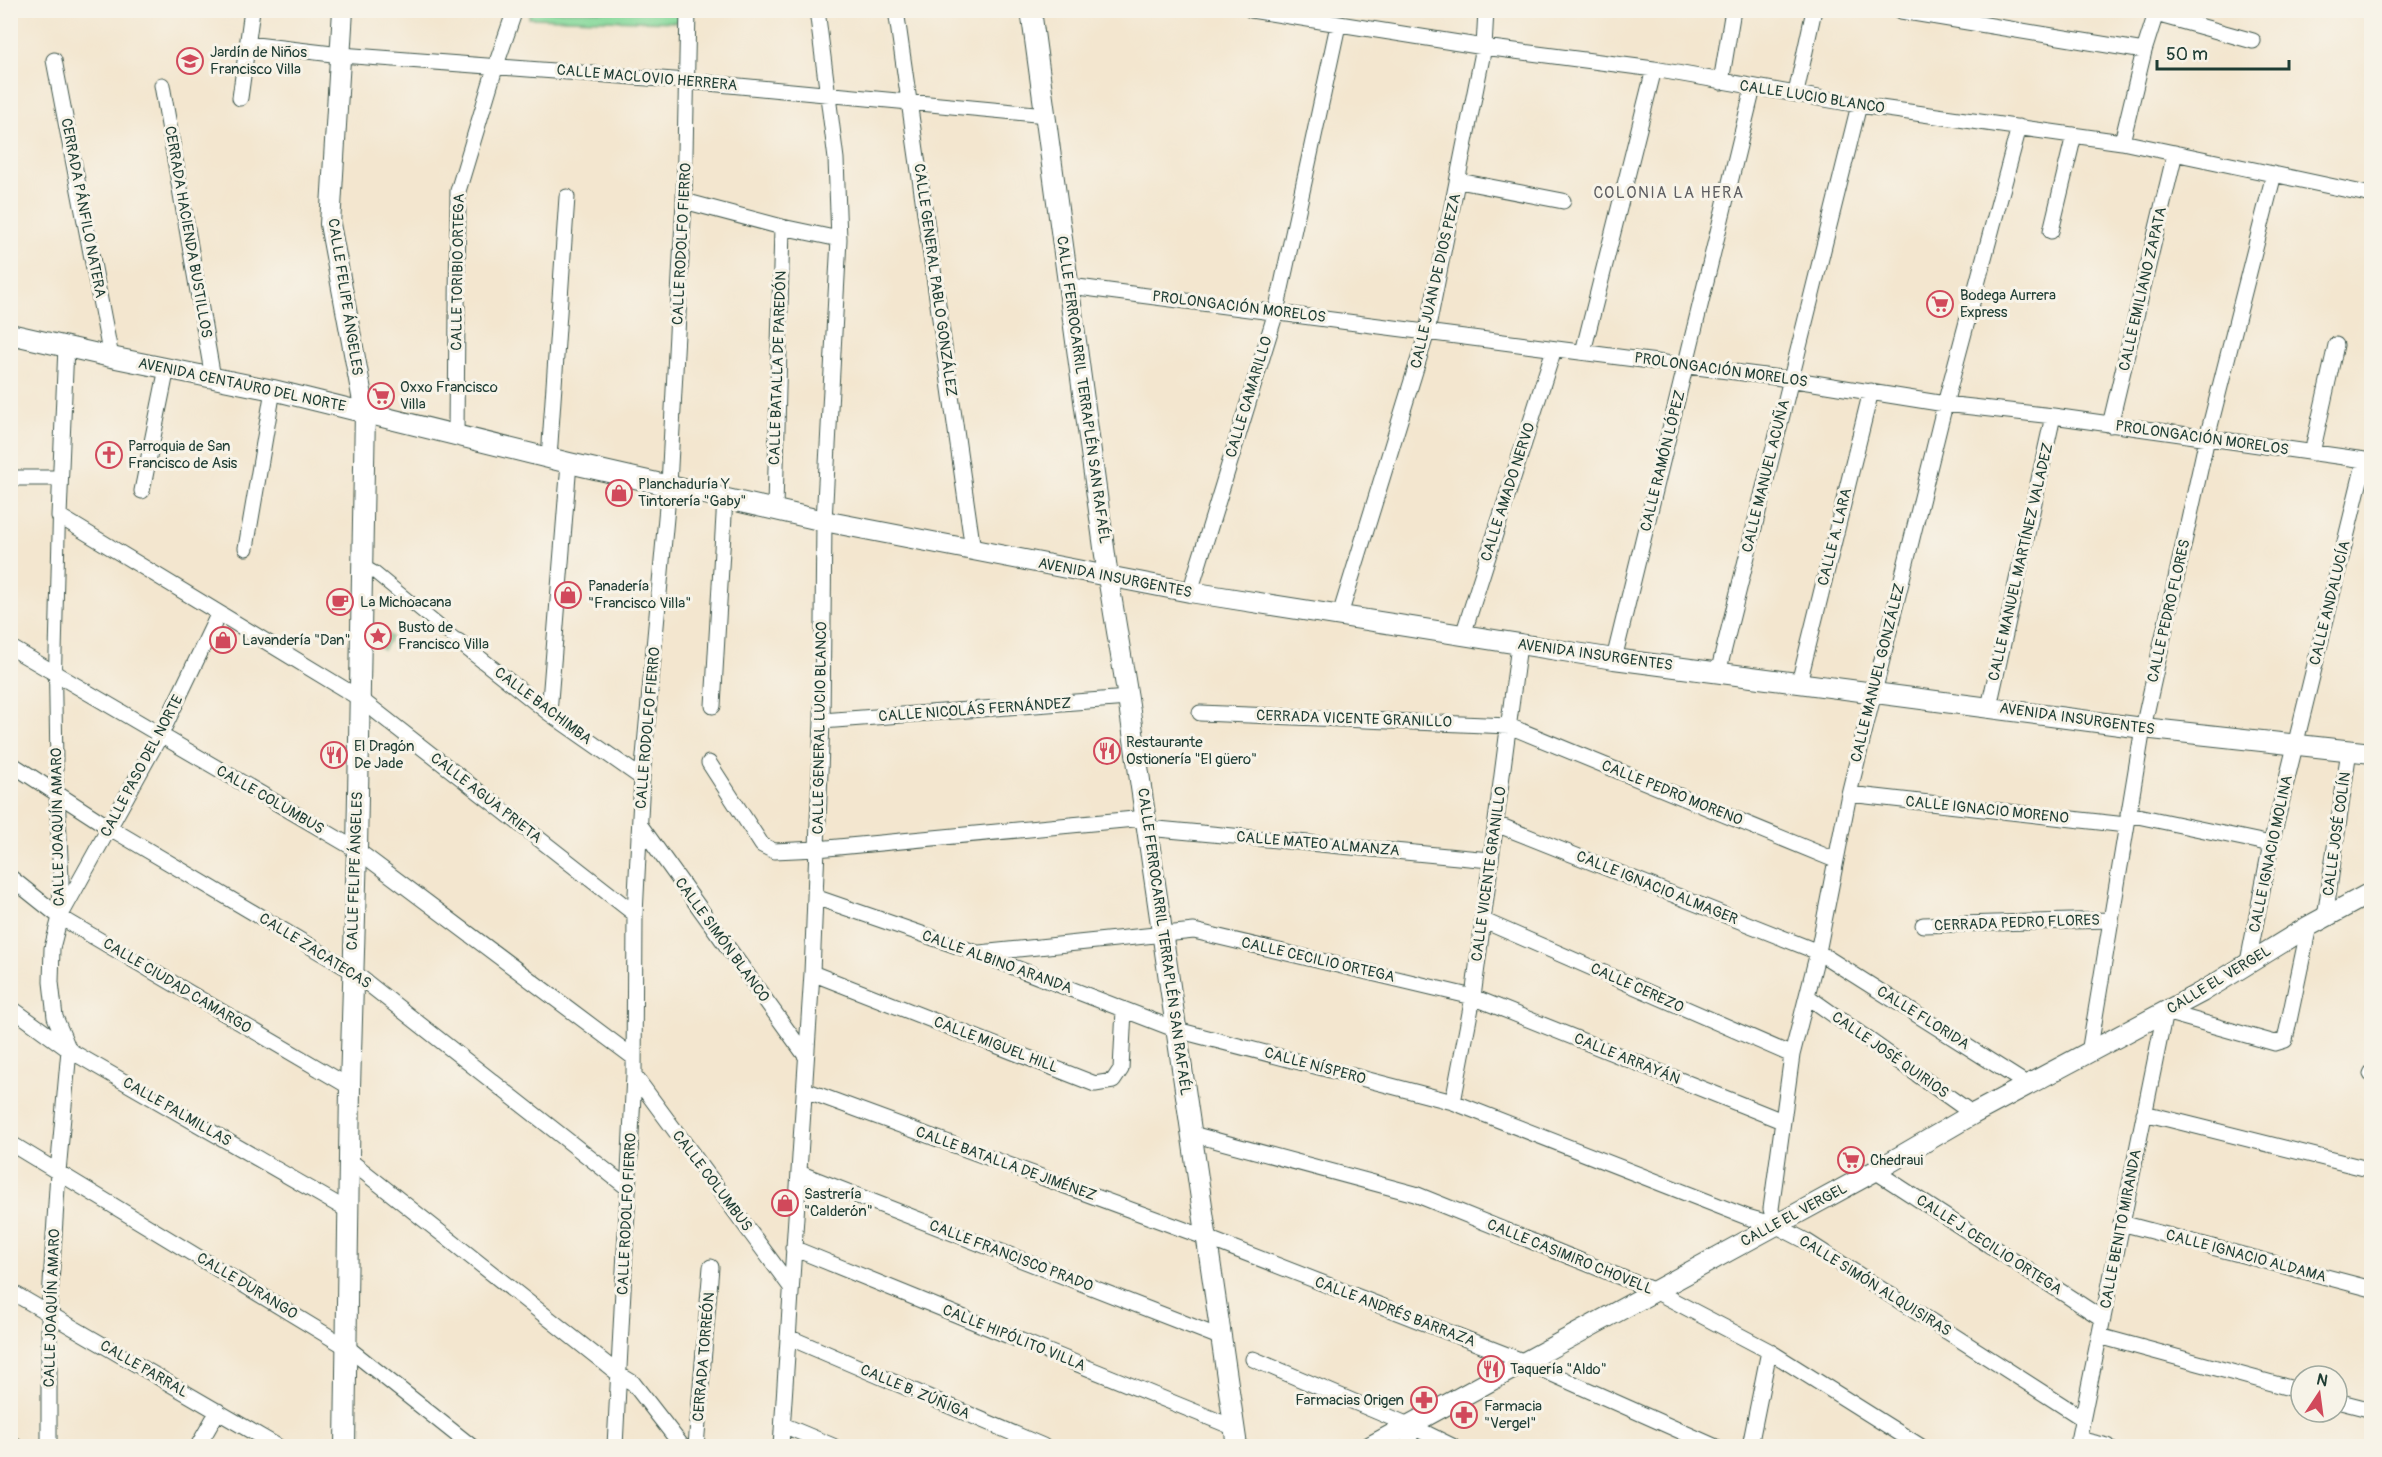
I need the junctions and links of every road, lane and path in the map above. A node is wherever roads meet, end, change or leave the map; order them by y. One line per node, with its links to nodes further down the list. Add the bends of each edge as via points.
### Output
1 (252, 10): 16 (street)
2 (343, 10): 19 (street, CALLE FELIPE ÁNGELES)
3 (515, 10): 21 (street, CALLE TORIBIO ORTEGA)
4 (688, 10): 23 (street, CALLE RODOLFO FIERRO)
5 (817, 10): 28 (street, CALLE GENERAL LUCIO BLANCO)
6 (896, 10): 30 (street, CALLE GENERAL PABLO GONZÁLEZ)
7 (1031, 10): 32 (street, CALLE FERROCARRIL TERRAPLÉN SAN RAFAÉL)
8 (1251, 10): 14 (street, CALLE LUCIO BLANCO)
9 (1486, 10): 17 (street, CALLE JUAN DE DIOS PEZA)
10 (1733, 10): 24 (street)
11 (1814, 10): 27 (street)
12 (1901, 10): 18 (street)
13 (2156, 12): 15 (street); 18 (street)
14 (1338, 25): 17 (street, CALLE LUCIO BLANCO); 47 (street, CALLE CAMARILLO)
15 (2253, 41)
16 (247, 44): 19 (street, CALLE MACLOVIO HERRERA); 29 (street)
17 (1484, 47): 22 (street, CALLE LUCIO BLANCO); 38 (street, CALLE JUAN DE DIOS PEZA)
18 (2145, 51): 35 (street)
19 (341, 55): 21 (street, CALLE MACLOVIO HERRERA); 62 (street, CALLE FELIPE ÁNGELES, via 330,224)
20 (54, 60): 54 (street, CERRADA PÁNFILO NATERA)
21 (496, 65): 23 (street, CALLE MACLOVIO HERRERA); 65 (street, CALLE TORIBIO ORTEGA, via 458,191)
22 (1654, 69): 24 (street, CALLE LUCIO BLANCO); 53 (street)
23 (687, 81): 28 (street, CALLE MACLOVIO HERRERA); 41 (street, CALLE RODOLFO FIERRO)
24 (1721, 82): 26 (street, CALLE LUCIO BLANCO)
25 (162, 86): 57 (street, CERRADA HACIENDA BUSTILLOS)
26 (1753, 88): 27 (street, CALLE LUCIO BLANCO); 55 (street, CALLE RAMÓN LÓPEZ)
27 (1796, 93): 31 (street, CALLE LUCIO BLANCO)
28 (828, 95): 30 (street, CALLE MACLOVIO HERRERA); 45 (street, CALLE GENERAL LUCIO BLANCO, via 836,159)
29 (240, 98)
30 (910, 102): 32 (street, CALLE MACLOVIO HERRERA); 80 (street, CALLE GENERAL PABLO GONZÁLEZ)
31 (1859, 105): 33 (street, CALLE LUCIO BLANCO); 58 (street, CALLE MANUEL ACUÑA)
32 (1046, 115): 46 (street, CALLE FERROCARRIL TERRAPLÉN SAN RAFAÉL)
33 (2019, 127): 34 (street, CALLE LUCIO BLANCO); 61 (street, CALLE MANUEL GONZÁLEZ)
34 (2074, 135): 35 (street, CALLE LUCIO BLANCO); 44 (street)
35 (2122, 142): 36 (street, CALLE LUCIO BLANCO)
36 (2175, 153): 37 (street, CALLE LUCIO BLANCO); 64 (street, CALLE EMILIANO ZAPATA)
37 (2274, 174): 39 (street, CALLE LUCIO BLANCO); 66 (street, CALLE PEDRO FLORES)
38 (1459, 181): 42 (street); 48 (street, CALLE JUAN DE DIOS PEZA)
39 (2372, 195)
40 (567, 197): 68 (street)
41 (684, 201): 43 (street); 73 (street, CALLE RODOLFO FIERRO)
42 (1563, 201)
43 (782, 227): 45 (street); 76 (street, CALLE BATALLA DE PAREDÓN)
44 (2052, 231)
45 (839, 239): 78 (street, CALLE GENERAL LUCIO BLANCO)
46 (1070, 286): 47 (street, PROLONGACIÓN MORELOS); 82 (street, CALLE FERROCARRIL TERRAPLÉN SAN RAFAÉL)
47 (1276, 312): 48 (street, PROLONGACIÓN MORELOS); 83 (street, CALLE CAMARILLO)
48 (1427, 332): 52 (street, PROLONGACIÓN MORELOS); 85 (street, CALLE JUAN DE DIOS PEZA)
49 (10, 334): 51 (street, AVENIDA CENTAURO DEL NORTE)
50 (2336, 345): 67 (street)
51 (66, 346): 54 (street, AVENIDA CENTAURO DEL NORTE); 72 (street, CALLE JOAQUÍN AMARO)
52 (1554, 349): 53 (street, PROLONGACIÓN MORELOS); 86 (street, CALLE AMADO NERVO)
53 (1583, 352): 55 (street, PROLONGACIÓN MORELOS)
54 (111, 357): 56 (street, AVENIDA CENTAURO DEL NORTE)
55 (1686, 365): 58 (street, PROLONGACIÓN MORELOS); 90 (street, CALLE RAMÓN LÓPEZ)
56 (167, 368): 57 (street, AVENIDA CENTAURO DEL NORTE); 74 (street)
57 (213, 378): 59 (street, AVENIDA CENTAURO DEL NORTE)
58 (1790, 379): 60 (street, PROLONGACIÓN MORELOS); 92 (street, CALLE MANUEL ACUÑA)
59 (273, 390): 62 (street, AVENIDA CENTAURO DEL NORTE); 79 (street)
60 (1871, 391): 61 (street, PROLONGACIÓN MORELOS); 93 (street, CALLE A. LARA)
61 (1945, 404): 63 (street, PROLONGACIÓN MORELOS); 94 (street, CALLE MANUEL GONZÁLEZ)
62 (365, 412): 65 (street, AVENIDA CENTAURO DEL NORTE); 81 (street, CALLE FELIPE ÁNGELES)
63 (2053, 416): 64 (street, PROLONGACIÓN MORELOS); 98 (street, CALLE MANUEL MARTÍNEZ VALADEZ)
64 (2110, 425): 66 (street, PROLONGACIÓN MORELOS)
65 (456, 434): 68 (street, AVENIDA CENTAURO DEL NORTE)
66 (2207, 438): 67 (street, PROLONGACIÓN MORELOS); 103 (street, CALLE PEDRO FLORES)
67 (2312, 453): 69 (street, PROLONGACIÓN MORELOS)
68 (549, 458): 70 (street, AVENIDA CENTAURO DEL NORTE)
69 (2368, 461): 105 (street, CALLE ANDALUCÍA)
70 (568, 463): 73 (street, AVENIDA CENTAURO DEL NORTE); 99 (street)
71 (10, 477): 72 (street)
72 (59, 478): 77 (street, CALLE JOAQUÍN AMARO)
73 (669, 485): 75 (street, AVENIDA CENTAURO DEL NORTE); 110 (street, CALLE RODOLFO FIERRO)
74 (142, 491)
75 (726, 498): 76 (street, AVENIDA CENTAURO DEL NORTE); 97 (street)
76 (775, 508): 78 (street, AVENIDA CENTAURO DEL NORTE)
77 (59, 516): 84 (street, CALLE AGUA PRIETA); 91 (street, CALLE JOAQUÍN AMARO)
78 (824, 521): 80 (street, AVENIDA INSURGENTES); 101 (street, CALLE GENERAL LUCIO BLANCO)
79 (246, 548)
80 (973, 550): 82 (street, AVENIDA INSURGENTES)
81 (361, 565): 87 (street, CALLE BACHIMBA); 95 (street, CALLE FELIPE ÁNGELES)
82 (1108, 577): 83 (street, AVENIDA INSURGENTES); 96 (street, CALLE FERROCARRIL TERRAPLÉN SAN RAFAÉL)
83 (1190, 592): 85 (street, AVENIDA INSURGENTES)
84 (219, 613): 95 (street, CALLE AGUA PRIETA); 104 (street, CALLE PASO DEL NORTE)
85 (1340, 615): 86 (street, AVENIDA INSURGENTES)
86 (1463, 635): 88 (street, AVENIDA INSURGENTES)
87 (458, 641): 99 (street, CALLE BACHIMBA)
88 (1519, 645): 90 (street, AVENIDA INSURGENTES); 102 (street, CALLE VICENTE GRANILLO)
89 (10, 647): 91 (street, CALLE COLUMBUS)
90 (1614, 659): 92 (street, AVENIDA INSURGENTES)
91 (56, 672): 104 (street, CALLE COLUMBUS); 111 (street, CALLE JOAQUÍN AMARO)
92 (1718, 673): 93 (street, AVENIDA INSURGENTES)
93 (1799, 683): 94 (street, AVENIDA INSURGENTES)
94 (1873, 693): 98 (street, AVENIDA INSURGENTES); 112 (street, CALLE MANUEL GONZÁLEZ)
95 (359, 698): 120 (street, CALLE FELIPE ÁNGELES); 126 (street, CALLE AGUA PRIETA)
96 (1128, 698): 101 (street, CALLE NICOLÁS FERNÁNDEZ); 114 (street, CALLE FERROCARRIL TERRAPLÉN SAN RAFAÉL)
97 (713, 706)
98 (1989, 707): 103 (street, AVENIDA INSURGENTES)
99 (549, 713): 110 (street, CALLE BACHIMBA)
100 (1200, 713): 102 (street, CERRADA VICENTE GRANILLO)
101 (822, 722): 119 (street, CALLE GENERAL LUCIO BLANCO)
102 (1509, 726): 115 (street, CALLE VICENTE GRANILLO); 122 (street, CALLE PEDRO MORENO)
103 (2143, 729): 105 (street, AVENIDA INSURGENTES); 113 (street, CALLE PEDRO FLORES)
104 (160, 736): 117 (street, CALLE PASO DEL NORTE); 120 (street, CALLE COLUMBUS)
105 (2295, 746): 106 (street, AVENIDA INSURGENTES); 118 (street, CALLE IGNACIO MOLINA)
106 (2349, 750): 107 (street, AVENIDA INSURGENTES); 130 (street, CALLE JOSÉ COLÍN)
107 (2372, 753)
108 (10, 763): 111 (street, CALLE ZACATECAS)
109 (709, 763): 119 (street, CALLE MATEO ALMANZA, via 762,845 774,851)
110 (642, 778): 116 (street, CALLE RODOLFO FIERRO)
111 (57, 794): 117 (street, CALLE ZACATECAS); 127 (street, CALLE JOAQUÍN AMARO)
112 (1849, 795): 113 (street, CALLE IGNACIO MORENO); 122 (street, CALLE MANUEL GONZÁLEZ)
113 (2127, 820): 118 (street); 129 (street, CALLE PEDRO FLORES)
114 (1146, 823): 119 (street, CALLE MATEO ALMANZA); 121 (street, CALLE MATEO ALMANZA); 132 (street, CALLE FERROCARRIL TERRAPLÉN SAN RAFAÉL)
115 (1496, 824): 121 (street, CALLE VICENTE GRANILLO); 133 (street, CALLE IGNACIO ALMAGER)
116 (640, 825): 126 (street, CALLE RODOLFO FIERRO); 146 (street, CALLE SIMÓN BLANCO)
117 (111, 828): 127 (street, CALLE PASO DEL NORTE); 136 (street, CALLE ZACATECAS)
118 (2271, 844): 135 (street, CALLE IGNACIO MOLINA)
119 (817, 849): 125 (street, CALLE GENERAL LUCIO BLANCO)
120 (357, 850): 136 (street, CALLE FELIPE ÁNGELES); 148 (street, CALLE COLUMBUS)
121 (1490, 860): 128 (street, CALLE VICENTE GRANILLO)
122 (1835, 860): 133 (street, CALLE MANUEL GONZÁLEZ)
123 (10, 877): 127 (street, CALLE CIUDAD CAMARGO)
124 (2372, 892): 130 (street, CALLE EL VERGEL)
125 (815, 897): 134 (street, CALLE ALBINO ARANDA); 137 (street, CALLE GENERAL LUCIO BLANCO)
126 (635, 914): 148 (street, CALLE RODOLFO FIERRO)
127 (60, 917): 144 (street, CALLE JOAQUÍN AMARO, via 52,948 51,982 55,1017); 151 (street, CALLE CIUDAD CAMARGO)
128 (1482, 920): 139 (street, CALLE VICENTE GRANILLO); 147 (street, CALLE CEREZO)
129 (2110, 920): 131 (street, CERRADA PEDRO FLORES); 145 (street, CALLE PEDRO FLORES)
130 (2317, 922): 135 (street, CALLE EL VERGEL); 142 (street, CALLE JOSÉ COLÍN, via 2285,1040 2275,1043)
131 (1923, 925)
132 (1163, 934): 134 (street, CALLE CECILIO ORTEGA); 139 (street, CALLE CECILIO ORTEGA, via 1194,931); 143 (street, CALLE FERROCARRIL TERRAPLÉN SAN RAFAÉL)
133 (1818, 952): 138 (street, CALLE MANUEL GONZÁLEZ); 150 (street, CALLE FLORIDA)
134 (977, 953): 141 (street, CALLE ALBINO ARANDA)
135 (2248, 962): 142 (street, CALLE EL VERGEL)
136 (352, 971): 151 (street, CALLE FELIPE ÁNGELES); 164 (street, CALLE ZACATECAS)
137 (812, 973): 141 (street, CALLE MIGUEL HILL, via 1095,1084 1113,1081 1121,1068); 146 (street, CALLE GENERAL LUCIO BLANCO)
138 (1807, 996): 147 (street, CALLE MANUEL GONZÁLEZ); 155 (street, CALLE JOSÉ QUIRIOS)
139 (1473, 997): 153 (street, CALLE VICENTE GRANILLO); 156 (street, CALLE ARRAYÁN)
140 (10, 1007): 144 (street, CALLE PALMILLAS)
141 (1124, 1010): 143 (street, CALLE ALBINO ARANDA)
142 (2165, 1012): 145 (street, CALLE EL VERGEL); 154 (street, CALLE BENITO MIRANDA)
143 (1177, 1030): 153 (street, CALLE NÍSPERO); 157 (street, CALLE FERROCARRIL TERRAPLÉN SAN RAFAÉL)
144 (69, 1050): 162 (street, CALLE JOAQUÍN AMARO); 165 (street, CALLE PALMILLAS)
145 (2089, 1053): 150 (street, CALLE EL VERGEL)
146 (805, 1055): 152 (street, CALLE GENERAL LUCIO BLANCO)
147 (1792, 1055): 156 (street, CALLE MANUEL GONZÁLEZ)
148 (633, 1057): 149 (street, CALLE RODOLFO FIERRO)
149 (634, 1075): 164 (street, CALLE RODOLFO FIERRO); 171 (street, CALLE COLUMBUS)
150 (2028, 1085): 155 (street, CALLE EL VERGEL)
151 (350, 1087): 159 (street, CALLE FELIPE ÁNGELES)
152 (805, 1090): 163 (street, CALLE GENERAL LUCIO BLANCO); 168 (street, CALLE BATALLA DE JIMÉNEZ)
153 (1453, 1102): 167 (street, CALLE SIMÓN ALQUISIRAS)
154 (2144, 1113): 160 (street); 166 (street, CALLE BENITO MIRANDA)
155 (1973, 1114): 161 (street, CALLE EL VERGEL)
156 (1782, 1121): 167 (street, CALLE MANUEL GONZÁLEZ, via 1771,1209)
157 (1192, 1134): 168 (street, CALLE FERROCARRIL TERRAPLÉN SAN RAFAÉL); 174 (street, CALLE CASIMIRO CHOVELL, via 1415,1194)
158 (10, 1143): 162 (street, CALLE DURANGO)
159 (349, 1160): 165 (street, CALLE FELIPE ÁNGELES); 184 (street)
160 (2372, 1170)
161 (1875, 1171): 167 (street, CALLE EL VERGEL); 176 (street, CALLE J. CECILIO ORTEGA)
162 (58, 1172): 175 (street, CALLE JOAQUÍN AMARO); 180 (street, CALLE DURANGO)
163 (799, 1173): 169 (street, CALLE GENERAL LUCIO BLANCO); 179 (street, CALLE FRANCISCO PRADO)
164 (628, 1188): 184 (street, CALLE RODOLFO FIERRO)
165 (347, 1210): 180 (street, CALLE FELIPE ÁNGELES)
166 (2121, 1222): 172 (street, CALLE IGNACIO ALDAMA); 176 (street, CALLE BENITO MIRANDA)
167 (1775, 1225): 174 (street, CALLE EL VERGEL); 189 (street, CALLE SIMÓN ALQUISIRAS)
168 (1208, 1238): 179 (street, CALLE FERROCARRIL TERRAPLÉN SAN RAFAÉL); 183 (street, CALLE ANDRÉS BARRAZA)
169 (793, 1248): 171 (street, CALLE GENERAL LUCIO BLANCO); 192 (street, CALLE HIPÓLITO VILLA)
170 (711, 1267): 203 (street, CERRADA TORREÓN)
171 (790, 1286): 178 (street, CALLE GENERAL LUCIO BLANCO)
172 (2372, 1289)
173 (10, 1291): 175 (street, CALLE PARRAL)
174 (1655, 1291): 181 (street, CALLE CASIMIRO CHOVELL); 183 (street, CALLE EL VERGEL)
175 (50, 1314): 188 (street, CALLE PARRAL); 196 (street, CALLE JOAQUÍN AMARO)
176 (2103, 1319): 177 (street, CALLE BENITO MIRANDA)
177 (2099, 1336): 185 (street); 189 (street, CALLE BENITO MIRANDA)
178 (788, 1337): 190 (street, CALLE GENERAL LUCIO BLANCO); 206 (street, CALLE B. ZÚÑIGA)
179 (1222, 1338): 192 (street, CALLE FERROCARRIL TERRAPLÉN SAN RAFAÉL)
180 (348, 1348): 199 (street, CALLE FELIPE ÁNGELES); 200 (street, CALLE DURANGO)
181 (1769, 1351): 211 (street); 212 (street, CALLE CASIMIRO CHOVELL)
182 (1253, 1359): 191 (street)
183 (1525, 1362): 191 (street, CALLE EL VERGEL); 210 (street, CALLE ANDRÉS BARRAZA)
184 (620, 1376): 201 (street, CALLE RODOLFO FIERRO); 202 (street, via 633,1383)
185 (2289, 1388)
186 (2349, 1404): 187 (street)
187 (2372, 1410)
188 (218, 1411): 197 (street); 198 (street, CALLE PARRAL)
189 (2082, 1418): 193 (street, CALLE BENITO MIRANDA)
190 (783, 1425): 204 (street, CALLE GENERAL LUCIO BLANCO); 205 (street)
191 (1412, 1426): 207 (street, CALLE EL VERGEL); 208 (street); 209 (street)
192 (1236, 1437)
193 (2077, 1443): 213 (street)
194 (10, 1444): 195 (street)
195 (15, 1446)
196 (49, 1446)
197 (198, 1446)
198 (277, 1446)
199 (345, 1446)
200 (471, 1446)
201 (615, 1446)
202 (682, 1446)
203 (696, 1446)
204 (782, 1446)
205 (833, 1446)
206 (1042, 1446)
207 (1371, 1446)
208 (1409, 1446)
209 (1452, 1446)
210 (1714, 1446)
211 (1750, 1446)
212 (1920, 1446)
213 (2108, 1446)

